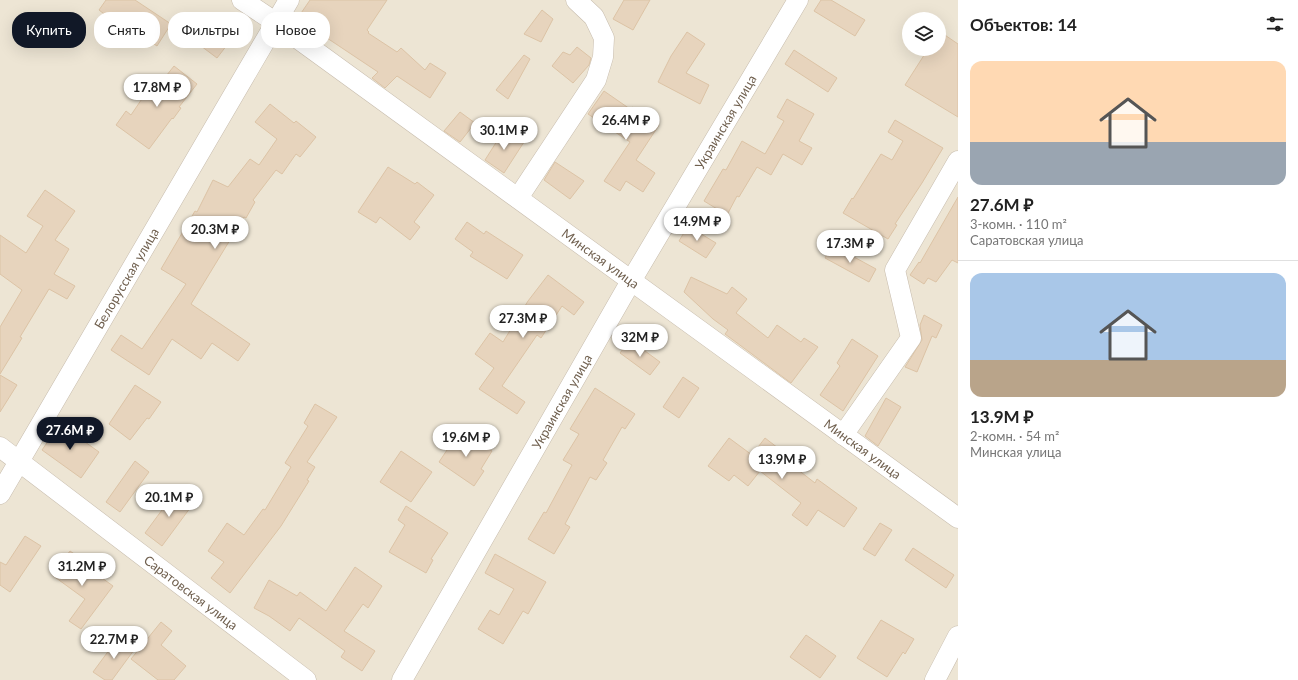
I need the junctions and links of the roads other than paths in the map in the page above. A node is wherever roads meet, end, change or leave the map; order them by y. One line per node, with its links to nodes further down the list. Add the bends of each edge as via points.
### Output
1 (242, 0): 6 (street, Минская улица)
2 (289, 0): 5 (street, Белорусская улица)
3 (576, 0): 10 (street, via 594,17 604,38 603,57 596,80)
4 (798, 0): 11 (street, Украинская улица)
5 (281, 12)
6 (261, 13)
7 (261, 46): 14 (street, Белорусская улица)
8 (311, 48): 10 (street, Минская улица)
9 (958, 161): 12 (street, via 895,270 911,338)
10 (518, 198): 11 (street, Минская улица)
11 (631, 281): 12 (street, Минская улица); 19 (street, Украинская улица)
12 (843, 435): 16 (street, Минская улица)
13 (0, 447): 14 (street, Саратовская улица)
14 (19, 461): 15 (street, Белорусская улица); 18 (street, Саратовская улица)
15 (0, 494)
16 (958, 518)
17 (958, 636): 20 (street)
18 (306, 680)
19 (402, 680)
20 (935, 680)

